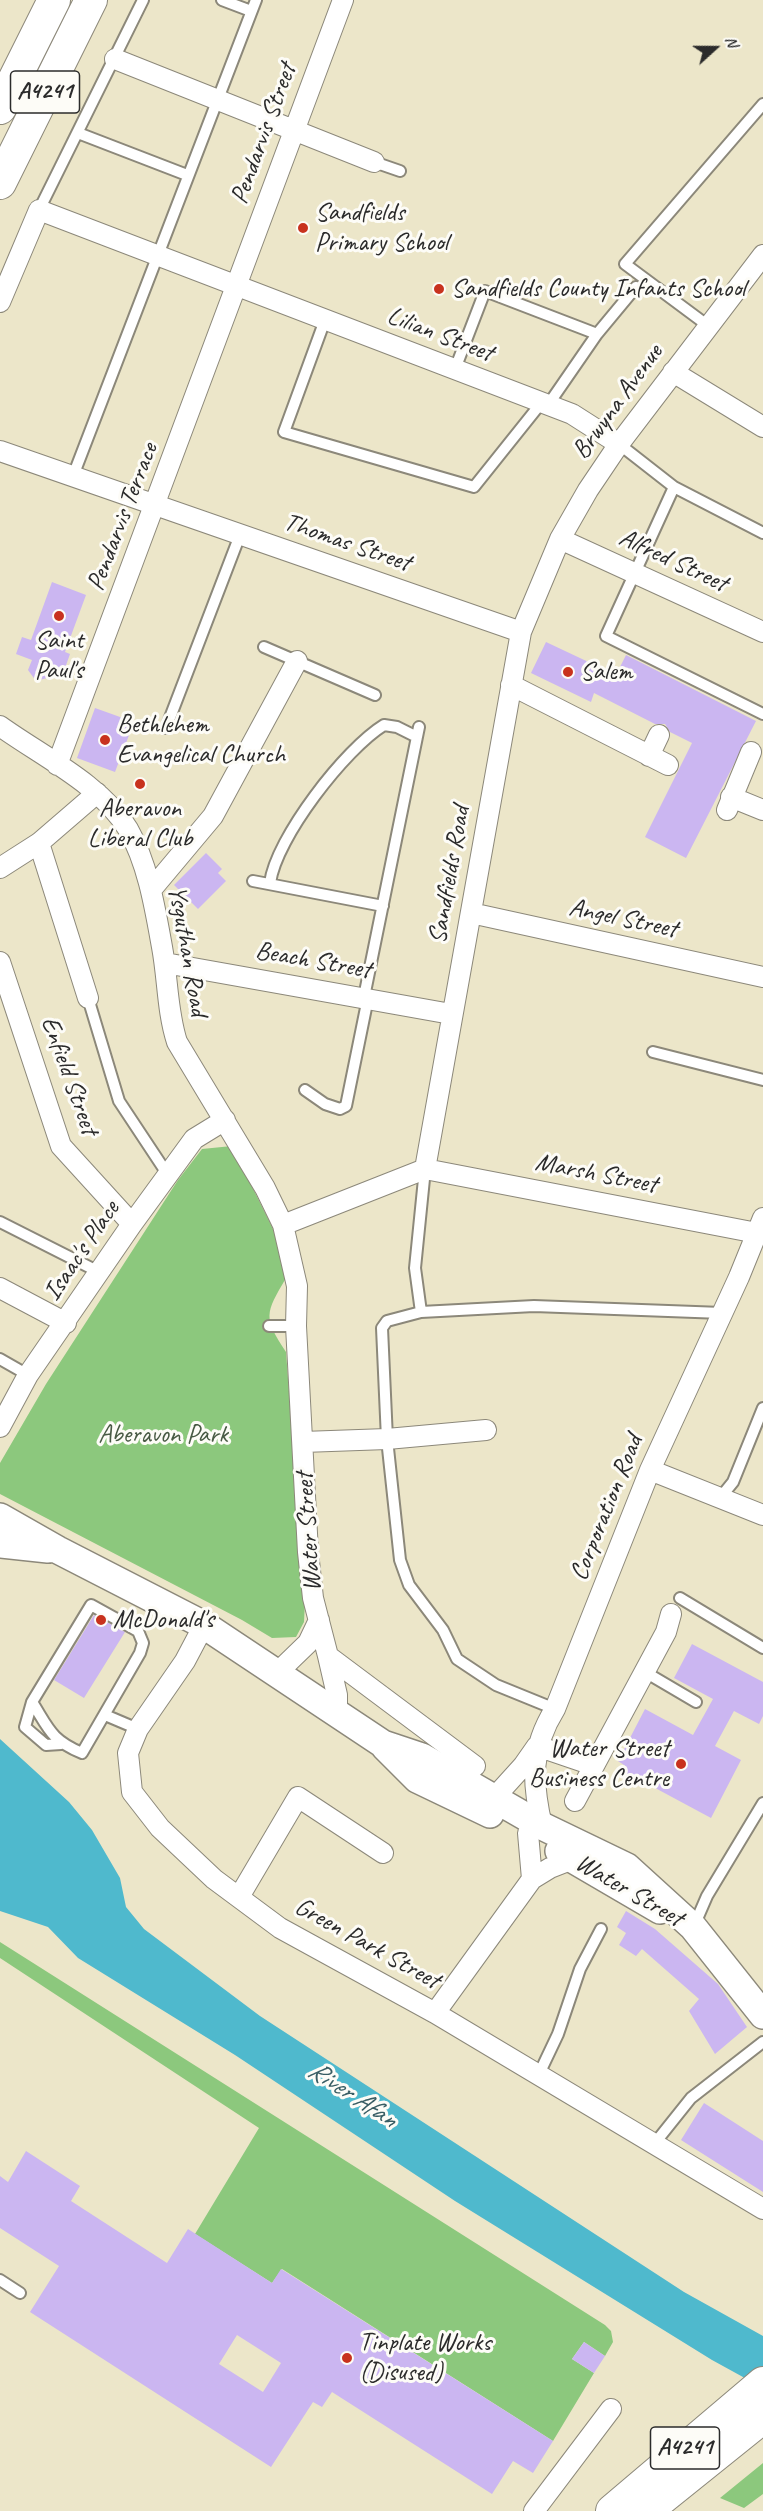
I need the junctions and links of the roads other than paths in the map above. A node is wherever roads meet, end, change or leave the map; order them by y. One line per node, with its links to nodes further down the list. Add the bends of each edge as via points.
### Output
1 (54, 0): 11 (main road, A4241)
2 (91, 0): 17 (main road, A4241)
3 (143, 0): 8 (lane)
4 (222, 0): 7 (lane)
5 (256, 0): 7 (lane)
6 (343, 0): 12 (street, Pendarvis Street)
7 (251, 11): 9 (lane)
8 (115, 59): 9 (street); 13 (lane)
9 (216, 100): 12 (street); 16 (lane)
10 (763, 104): 25 (lane, via 625,264)
11 (0, 108)
12 (293, 132): 14 (street); 21 (street, Pendarvis Street)
13 (78, 133): 16 (lane); 18 (lane)
14 (374, 162): 15 (lane)
15 (400, 171)
16 (187, 176): 19 (lane)
17 (0, 183)
18 (39, 210): 19 (street, Lilian Street); 23 (street)
19 (157, 255): 21 (street, Lilian Street); 33 (lane)
20 (763, 255): 25 (street, Brwyna Avenue)
21 (237, 286): 24 (street, Lilian Street); 35 (street, Pendarvis Terrace)
22 (636, 287): 26 (lane)
23 (0, 302)
24 (325, 320): 27 (street, Lilian Street); 29 (lane, via 284,432 474,488)
25 (707, 326): 28 (street, Brwyna Avenue)
26 (597, 334): 27 (lane, via 485,291); 29 (lane)
27 (454, 369): 29 (street, Lilian Street)
28 (673, 372): 30 (street); 31 (street, Brwyna Avenue)
29 (545, 404): 31 (street, Lilian Street, via 572,414)
30 (763, 427)
31 (619, 444): 34 (lane); 38 (street, Brwyna Avenue)
32 (0, 451): 33 (street, Thomas Street)
33 (73, 476): 35 (street, Thomas Street)
34 (674, 487): 36 (lane); 39 (lane)
35 (156, 506): 37 (street, Thomas Street); 53 (street, Pendarvis Terrace)
36 (763, 533)
37 (240, 535): 41 (street, Thomas Street); 48 (lane)
38 (560, 539): 39 (street, Alfred Street); 40 (street, Brwyna Avenue)
39 (636, 574): 42 (street, Alfred Street); 47 (lane, via 606,636)
40 (538, 594): 41 (street, Sandfields Road)
41 (521, 632): 45 (street, Sandfields Road)
42 (763, 632)
43 (264, 647): 44 (lane)
44 (297, 661): 46 (lane); 61 (street, via 213,816)
45 (511, 685): 52 (street); 63 (street, Sandfields Road)
46 (375, 695)
47 (763, 714)
48 (166, 728)
49 (2, 731): 53 (street, Ysguthan Road)
50 (659, 735): 52 (street)
51 (751, 752): 56 (street, via 729,804)
52 (649, 756): 54 (street)
53 (57, 765): 55 (street, Ysguthan Road)
54 (668, 765)
55 (97, 793): 57 (street); 61 (street, Ysguthan Road, via 127,828)
56 (763, 810)
57 (39, 843): 58 (street); 68 (street)
58 (0, 868)
59 (254, 880): 60 (lane)
60 (270, 883): 62 (lane); 62 (lane, via 272,867 310,802 370,734 384,725 397,727 418,732)
61 (151, 890): 64 (street, Ysguthan Road)
62 (383, 906): 67 (lane)
63 (471, 913): 66 (street, Angel Street); 69 (street, Sandfields Road)
64 (165, 963): 67 (street, Beach Street); 73 (street, Ysguthan Road, via 170,1020 177,1042)
65 (1, 966): 77 (street, Enfield Street, via 61,1146)
66 (763, 977)
67 (366, 997): 69 (street, Beach Street); 72 (lane, via 346,1106 340,1109 325,1104)
68 (88, 998): 75 (lane, via 119,1101)
69 (451, 1014): 74 (street, Sandfields Road)
70 (653, 1052): 71 (lane)
71 (763, 1080)
72 (306, 1090)
73 (225, 1120): 75 (street, Isaac's Place, via 194,1139); 78 (street, Ysguthan Road)
74 (424, 1169): 78 (street); 79 (street, Marsh Street); 82 (lane, via 415,1268)
75 (168, 1175): 77 (street, Isaac's Place)
76 (0, 1222): 80 (lane)
77 (132, 1224): 80 (street, Isaac's Place)
78 (283, 1225): 86 (street, Water Street, via 297,1286)
79 (760, 1225): 83 (street, Corporation Road)
80 (99, 1272): 84 (street, Isaac's Place)
81 (0, 1288): 84 (street)
82 (421, 1312): 83 (lane, via 534,1306); 92 (lane, via 387,1321 382,1329)
83 (722, 1313): 94 (street, Corporation Road)
84 (66, 1323): 88 (street, Isaac's Place)
85 (269, 1326): 86 (lane)
86 (296, 1326): 93 (street, Water Street)
87 (0, 1359): 88 (lane)
88 (28, 1375): 90 (street, Isaac's Place)
89 (763, 1408): 95 (lane, via 733,1482)
90 (0, 1427)
91 (486, 1430): 92 (street)
92 (387, 1439): 93 (street); 109 (lane, via 400,1560 409,1585 443,1630 457,1659 496,1684)
93 (303, 1442): 100 (street, Water Street, via 308,1552)
94 (650, 1470): 95 (street); 109 (street, Corporation Road)
95 (720, 1498): 96 (street)
96 (763, 1515)
97 (0, 1517): 99 (street, Water Street)
98 (0, 1544): 99 (street, Water Street)
99 (58, 1550): 102 (street, Water Street)
100 (319, 1620): 104 (street, Water Street); 105 (street, via 308,1643)
101 (674, 1620): 103 (lane); 106 (street)
102 (204, 1625): 105 (street, Water Street); 112 (street, Green Park Street)
103 (763, 1648)
104 (328, 1656): 111 (street, Water Street, via 337,1695); 117 (street)
105 (277, 1672): 111 (street, Water Street)
106 (645, 1672): 107 (lane); 116 (street)
107 (696, 1701)
108 (32, 1702): 110 (lane, via 91,1605 138,1631 143,1643); 113 (lane); 113 (lane, via 25,1727 46,1745)
109 (555, 1709): 115 (street, Corporation Road)
110 (105, 1715): 112 (lane); 113 (lane, via 82,1753)
111 (337, 1715): 114 (street, Water Street)
112 (138, 1730): 125 (street, Green Park Street, via 128,1753 132,1792 160,1828)
113 (61, 1744)
114 (383, 1744): 118 (street, Water Street, via 422,1757); 121 (street, Water Street, via 417,1779)
115 (537, 1746): 116 (street); 118 (street); 121 (street, Corporation Road)
116 (593, 1765): 119 (street)
117 (475, 1766)
118 (495, 1798): 121 (street); 121 (street, Water Street)
119 (575, 1801)
120 (763, 1803): 126 (lane, via 707,1896)
121 (526, 1827): 123 (street, Water Street); 124 (street, Corporation Road); 126 (street, Water Street, via 627,1867)
122 (383, 1853): 125 (street, via 298,1797)
123 (573, 1859): 124 (street); 126 (street, Water Street)
124 (532, 1879): 128 (street)
125 (239, 1897): 128 (street, Green Park Street, via 280,1928)
126 (693, 1928): 129 (street, Water Street)
127 (602, 1929): 131 (lane, via 576,1978 558,2034)
128 (435, 2013): 131 (street, Green Park Street)
129 (763, 2014)
130 (763, 2042): 132 (lane, via 691,2098)
131 (539, 2074): 132 (street, Green Park Street)
132 (655, 2143): 133 (street, Green Park Street)
133 (763, 2208)
134 (0, 2280): 135 (lane)
135 (20, 2293)
136 (761, 2384): 140 (main road, A4241)
137 (611, 2409): 139 (street)
138 (763, 2417): 141 (main road, A4241)
139 (534, 2511)
140 (612, 2511)
141 (646, 2511)

